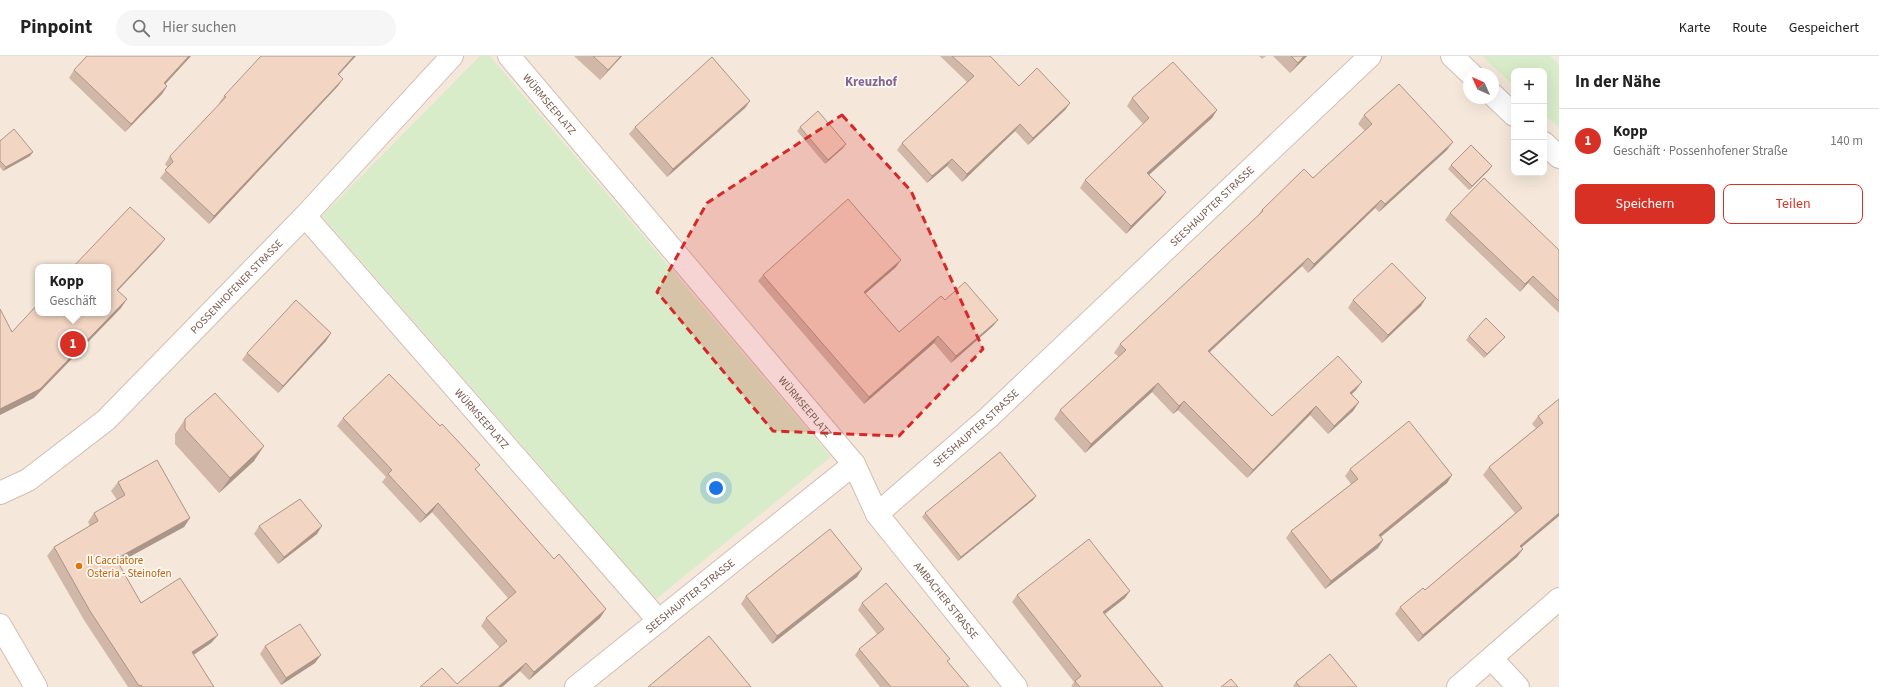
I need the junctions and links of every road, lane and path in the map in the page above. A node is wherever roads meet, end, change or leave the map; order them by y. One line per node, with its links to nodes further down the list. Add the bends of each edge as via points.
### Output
1 (452, 56): 10 (street, POSSENHOFENER STRASSE)
2 (509, 56): 11 (street, WÜRMSEEPLATZ)
3 (1370, 56): 13 (street, SEESHAUPTER STRASSE, via 988,418)
4 (1452, 56): 5 (street)
5 (1465, 68)
6 (1499, 100): 7 (street)
7 (1511, 111)
8 (1547, 146): 9 (street)
9 (1559, 157)
10 (305, 216): 12 (street, POSSENHOFENER STRASSE, via 106,420 28,480); 15 (street, WÜRMSEEPLATZ)
11 (854, 464): 13 (street); 15 (street, SEESHAUPTER STRASSE)
12 (0, 493)
13 (877, 514): 20 (street, AMBACHER STRASSE)
14 (1559, 599): 17 (street)
15 (659, 621): 19 (street, SEESHAUPTER STRASSE)
16 (0, 625): 18 (street)
17 (1492, 659): 21 (street); 22 (street)
18 (36, 687)
19 (576, 687)
20 (1016, 687)
21 (1458, 687)
22 (1518, 687)

